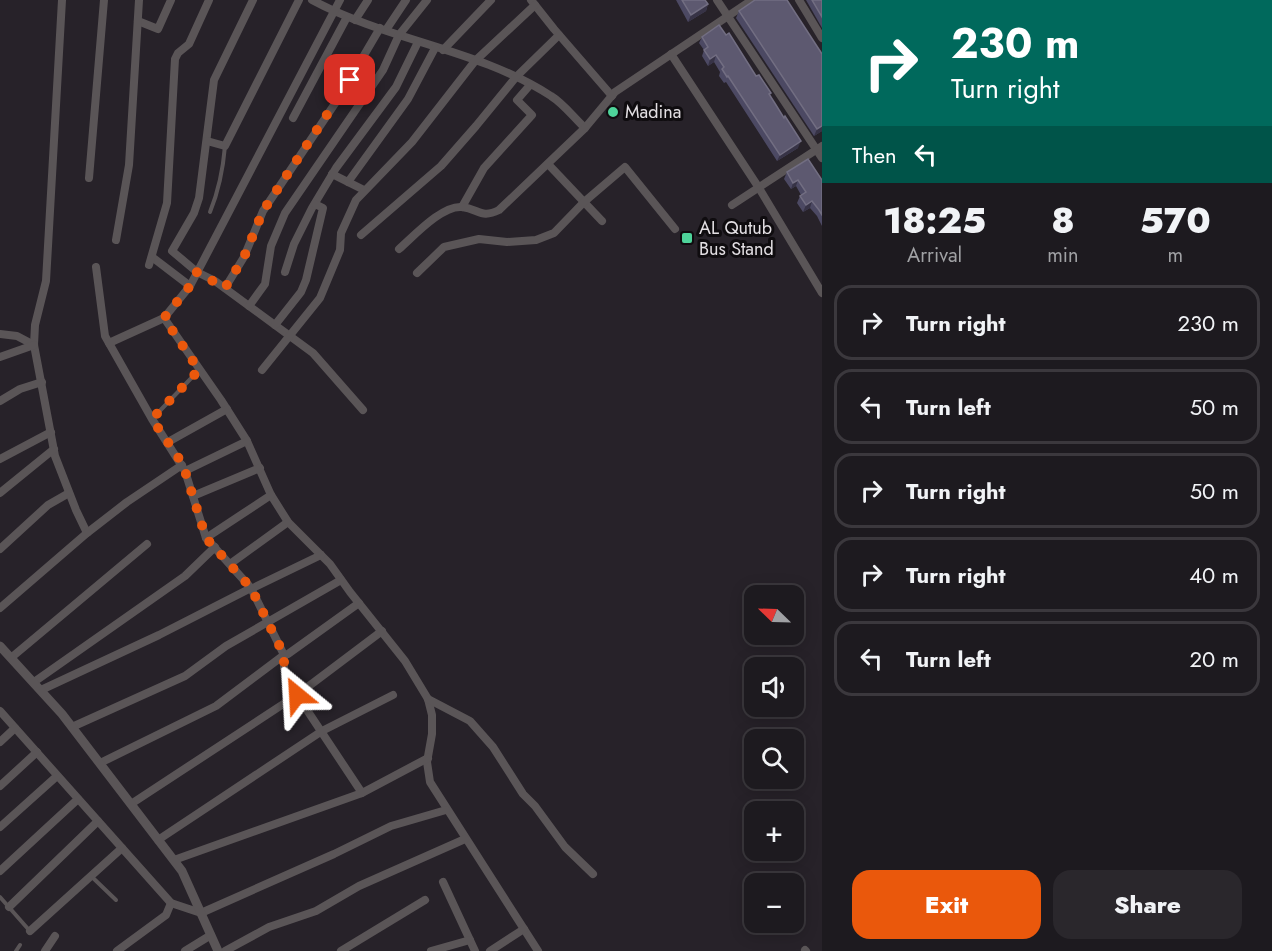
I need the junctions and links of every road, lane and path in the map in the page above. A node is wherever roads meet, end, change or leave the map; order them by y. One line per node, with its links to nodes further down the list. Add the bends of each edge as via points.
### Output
1 (62, 0): 69 (street, via 46,281)
2 (104, 0): 42 (street)
3 (139, 0): 22 (street)
4 (171, 0): 22 (street, via 158,29)
5 (210, 0): 60 (street, via 189,44 175,59 167,203 150,261)
6 (253, 0): 36 (street, via 214,80)
7 (299, 0): 37 (street)
8 (312, 0): 18 (street)
9 (340, 0): 18 (street)
10 (368, 0): 21 (street)
11 (406, 0): 23 (street)
12 (427, 0): 24 (street)
13 (491, 0): 28 (street)
14 (717, 0): 19 (street)
15 (752, 0): 19 (street)
16 (799, 0): 26 (street)
17 (533, 2): 25 (street); 30 (street)
18 (334, 12): 20 (street); 57 (street)
19 (728, 16): 29 (street); 38 (street)
20 (347, 17): 21 (street); 34 (street)
21 (356, 20): 23 (street)
22 (138, 21): 54 (street, via 129,165)
23 (383, 29): 24 (street); 61 (street, via 263,211 244,257)
24 (399, 35): 27 (street); 63 (street, via 383,70 285,213 271,246 265,284)
25 (559, 35): 31 (street); 33 (street)
26 (822, 38)
27 (418, 42): 28 (street); 41 (street, via 396,87)
28 (439, 49): 30 (street); 43 (street)
29 (671, 54): 33 (street); 44 (street)
30 (475, 61): 31 (street); 45 (street, via 412,142)
31 (516, 77): 32 (street); 53 (street, via 441,166)
32 (530, 85): 35 (street, via 553,97); 49 (street, via 517,100 532,115 484,168)
33 (612, 96): 35 (street)
34 (293, 118)
35 (585, 128): 40 (street)
36 (207, 141): 37 (street); 57 (street, via 194,213 172,251)
37 (225, 146): 50 (lane, via 223,173)
38 (819, 148): 39 (street); 44 (street)
39 (822, 158)
40 (548, 164): 46 (street); 49 (street, via 499,210 480,214)
41 (332, 174): 43 (street); 47 (street)
42 (89, 178)
43 (348, 182): 45 (street)
44 (759, 188): 48 (street); 62 (street)
45 (364, 190): 67 (street, via 341,233 340,250 320,298)
46 (584, 202): 51 (street); 52 (street, via 625,168); 59 (street, via 554,233 536,240 478,239 444,247)
47 (315, 204): 58 (street, via 294,244); 65 (street, via 323,208 306,280)
48 (732, 205)
49 (462, 207): 55 (street, via 444,211)
50 (210, 212)
51 (602, 221)
52 (675, 229)
53 (361, 235)
54 (116, 240)
55 (399, 249)
56 (96, 267): 68 (street)
57 (197, 272): 60 (street); 61 (street)
58 (285, 272)
59 (417, 273)
60 (190, 286): 64 (street)
61 (225, 288): 63 (street)
62 (822, 293)
63 (249, 306): 65 (street)
64 (164, 318): 68 (street); 71 (street)
65 (275, 325): 67 (street)
66 (0, 334): 69 (street, via 17,336)
67 (290, 336): 72 (street); 76 (street, via 313,353)
68 (109, 343): 77 (street)
69 (34, 345): 70 (street); 73 (street)
70 (0, 357)
71 (199, 370): 75 (street); 77 (lane)
72 (262, 370)
73 (42, 382): 74 (street); 78 (street)
74 (0, 401)
75 (227, 409): 79 (street); 80 (street)
76 (363, 410)
77 (152, 419): 80 (street)
78 (51, 432): 81 (street); 82 (street)
79 (247, 441): 83 (street); 84 (street)
80 (168, 442): 83 (street)
81 (54, 449): 85 (street); 86 (street)
82 (0, 459)
83 (184, 468): 88 (street); 90 (street, via 127,502)
84 (260, 468): 87 (street); 88 (street)
85 (0, 493)
86 (69, 493): 90 (street); 94 (street, via 48,505)
87 (271, 495): 89 (street); 91 (street)
88 (193, 496): 91 (street)
89 (288, 522): 95 (street); 96 (street)
90 (87, 533): 100 (street)
91 (206, 538): 93 (street)
92 (147, 544): 105 (street)
93 (215, 547): 96 (street); 106 (street, via 185,576)
94 (0, 549)
95 (321, 555): 97 (street); 98 (street)
96 (230, 564): 98 (street)
97 (341, 580): 99 (street); 101 (street)
98 (253, 588): 101 (street); 107 (street)
99 (359, 603): 102 (street); 104 (street)
100 (0, 608)
101 (267, 623): 104 (street); 112 (street, via 185,675)
102 (382, 631): 108 (street); 110 (street)
103 (0, 646): 105 (street)
104 (286, 655): 108 (street, via 284,668); 118 (street, via 216,706)
105 (12, 657): 106 (street)
106 (34, 682): 107 (street)
107 (41, 690): 112 (street)
108 (297, 695): 114 (street); 123 (street)
109 (393, 695): 114 (street)
110 (428, 699): 117 (street, via 432,716); 132 (street, via 470,722 493,747 523,794 565,847)
111 (0, 711): 113 (street)
112 (72, 727): 118 (street)
113 (15, 728): 115 (street); 116 (street)
114 (322, 731): 121 (street); 128 (street)
115 (0, 742)
116 (37, 752): 119 (street); 120 (street)
117 (428, 758): 121 (street); 124 (street, via 430,782)
118 (100, 763): 123 (street)
119 (57, 776): 122 (street); 126 (street)
120 (0, 786)
121 (362, 793): 130 (street)
122 (78, 799): 125 (street); 131 (street)
123 (131, 804): 128 (street)
124 (446, 810): 127 (street); 140 (street, via 391,826)
125 (99, 821): 129 (street); 139 (street)
126 (0, 827)
127 (465, 839): 141 (street); 152 (street, via 358,886 316,911 269,927)
128 (158, 840): 130 (street)
129 (123, 848): 133 (street); 138 (street)
130 (174, 860): 140 (street)
131 (0, 871)
132 (593, 874)
133 (92, 876): 136 (lane); 142 (street)
134 (443, 882): 145 (street)
135 (0, 897): 139 (lane)
136 (116, 900)
137 (425, 900): 153 (street)
138 (171, 903): 140 (street); 149 (street, via 166,915)
139 (9, 907): 142 (lane)
140 (201, 913): 143 (street)
141 (524, 929): 156 (street); 157 (street)
142 (30, 931)
143 (211, 935): 150 (street); 151 (street)
144 (55, 936): 148 (street)
145 (470, 940): 154 (street); 155 (street)
146 (20, 945): 147 (lane)
147 (16, 951)
148 (45, 951)
149 (117, 951)
150 (185, 951)
151 (218, 951)
152 (225, 951)
153 (341, 951)
154 (431, 951)
155 (475, 951)
156 (490, 951)
157 (538, 951)

